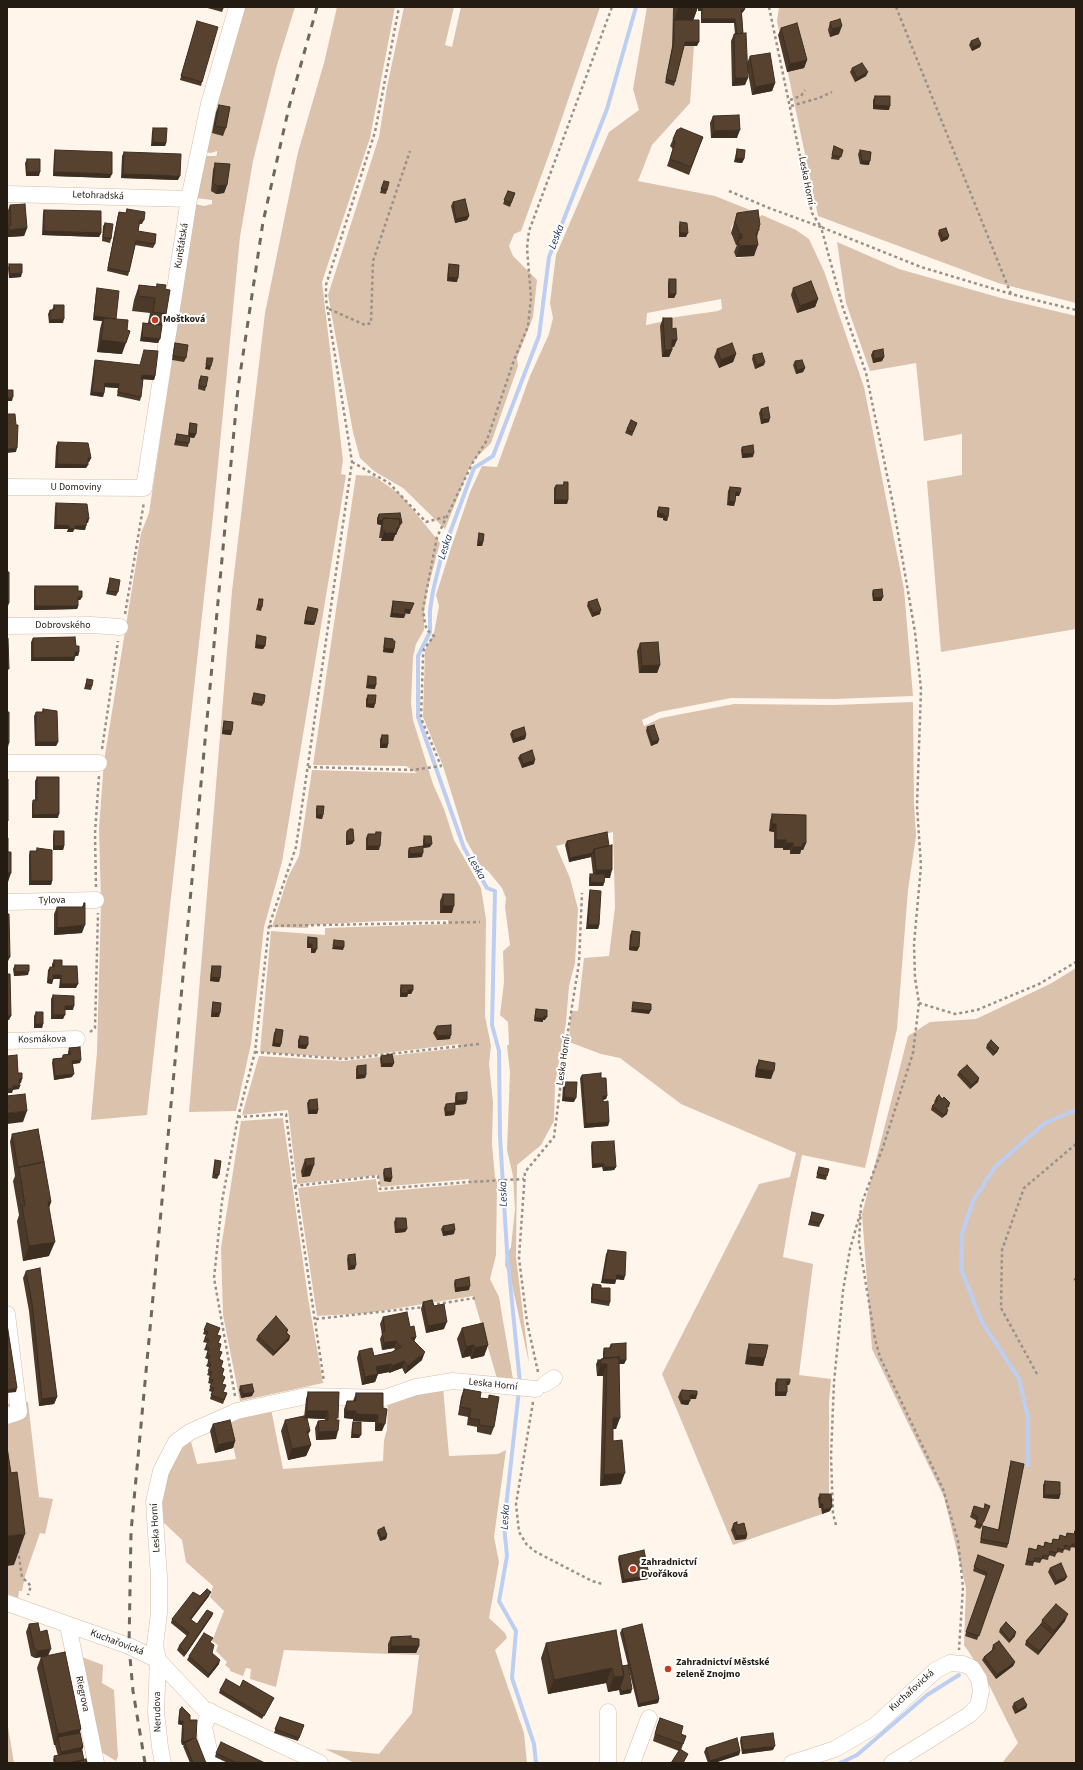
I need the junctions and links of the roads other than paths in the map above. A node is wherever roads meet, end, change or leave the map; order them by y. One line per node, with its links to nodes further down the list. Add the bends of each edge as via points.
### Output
1 (237, 7): 3 (street, Kunštátská, via 209,104)
2 (7, 194): 3 (street, Letohradská)
3 (189, 199): 5 (street, Kunštátská)
4 (7, 487): 5 (street, U Domoviny)
5 (144, 488)
6 (7, 626): 7 (street, Dobrovského, via 92,625)
7 (120, 628)
8 (7, 763): 9 (street)
9 (100, 763)
10 (96, 900): 11 (street, Tylova)
11 (7, 902)
12 (77, 1040): 13 (street, Kosmákova)
13 (7, 1041)
14 (7, 1314): 16 (street)
15 (535, 1385): 19 (street, Leska Horní, via 453,1381 416,1387 384,1398 306,1396 237,1411 190,1432 176,1442 161,1472 154,1502 159,1577 159,1613 155,1645)
16 (13, 1414)
17 (7, 1603): 18 (street, Kuchařovická)
18 (68, 1625): 19 (street, Kuchařovická, via 129,1646); 23 (street, Riegrova)
19 (158, 1660): 20 (street, Kuchařovická, via 204,1708); 24 (street, Nerudova, via 156,1712)
20 (210, 1711): 25 (street, via 204,1727 211,1760); 26 (street, Kuchařovická)
21 (608, 1712): 27 (street)
22 (649, 1718): 28 (street)
23 (96, 1763)
24 (163, 1763)
25 (214, 1763)
26 (320, 1763)
27 (608, 1763)
28 (632, 1763)
29 (792, 1763): 30 (street, Kuchařovická, via 835,1749 876,1724 936,1670 950,1663 972,1668 979,1679 981,1691 978,1706)
30 (892, 1763)

